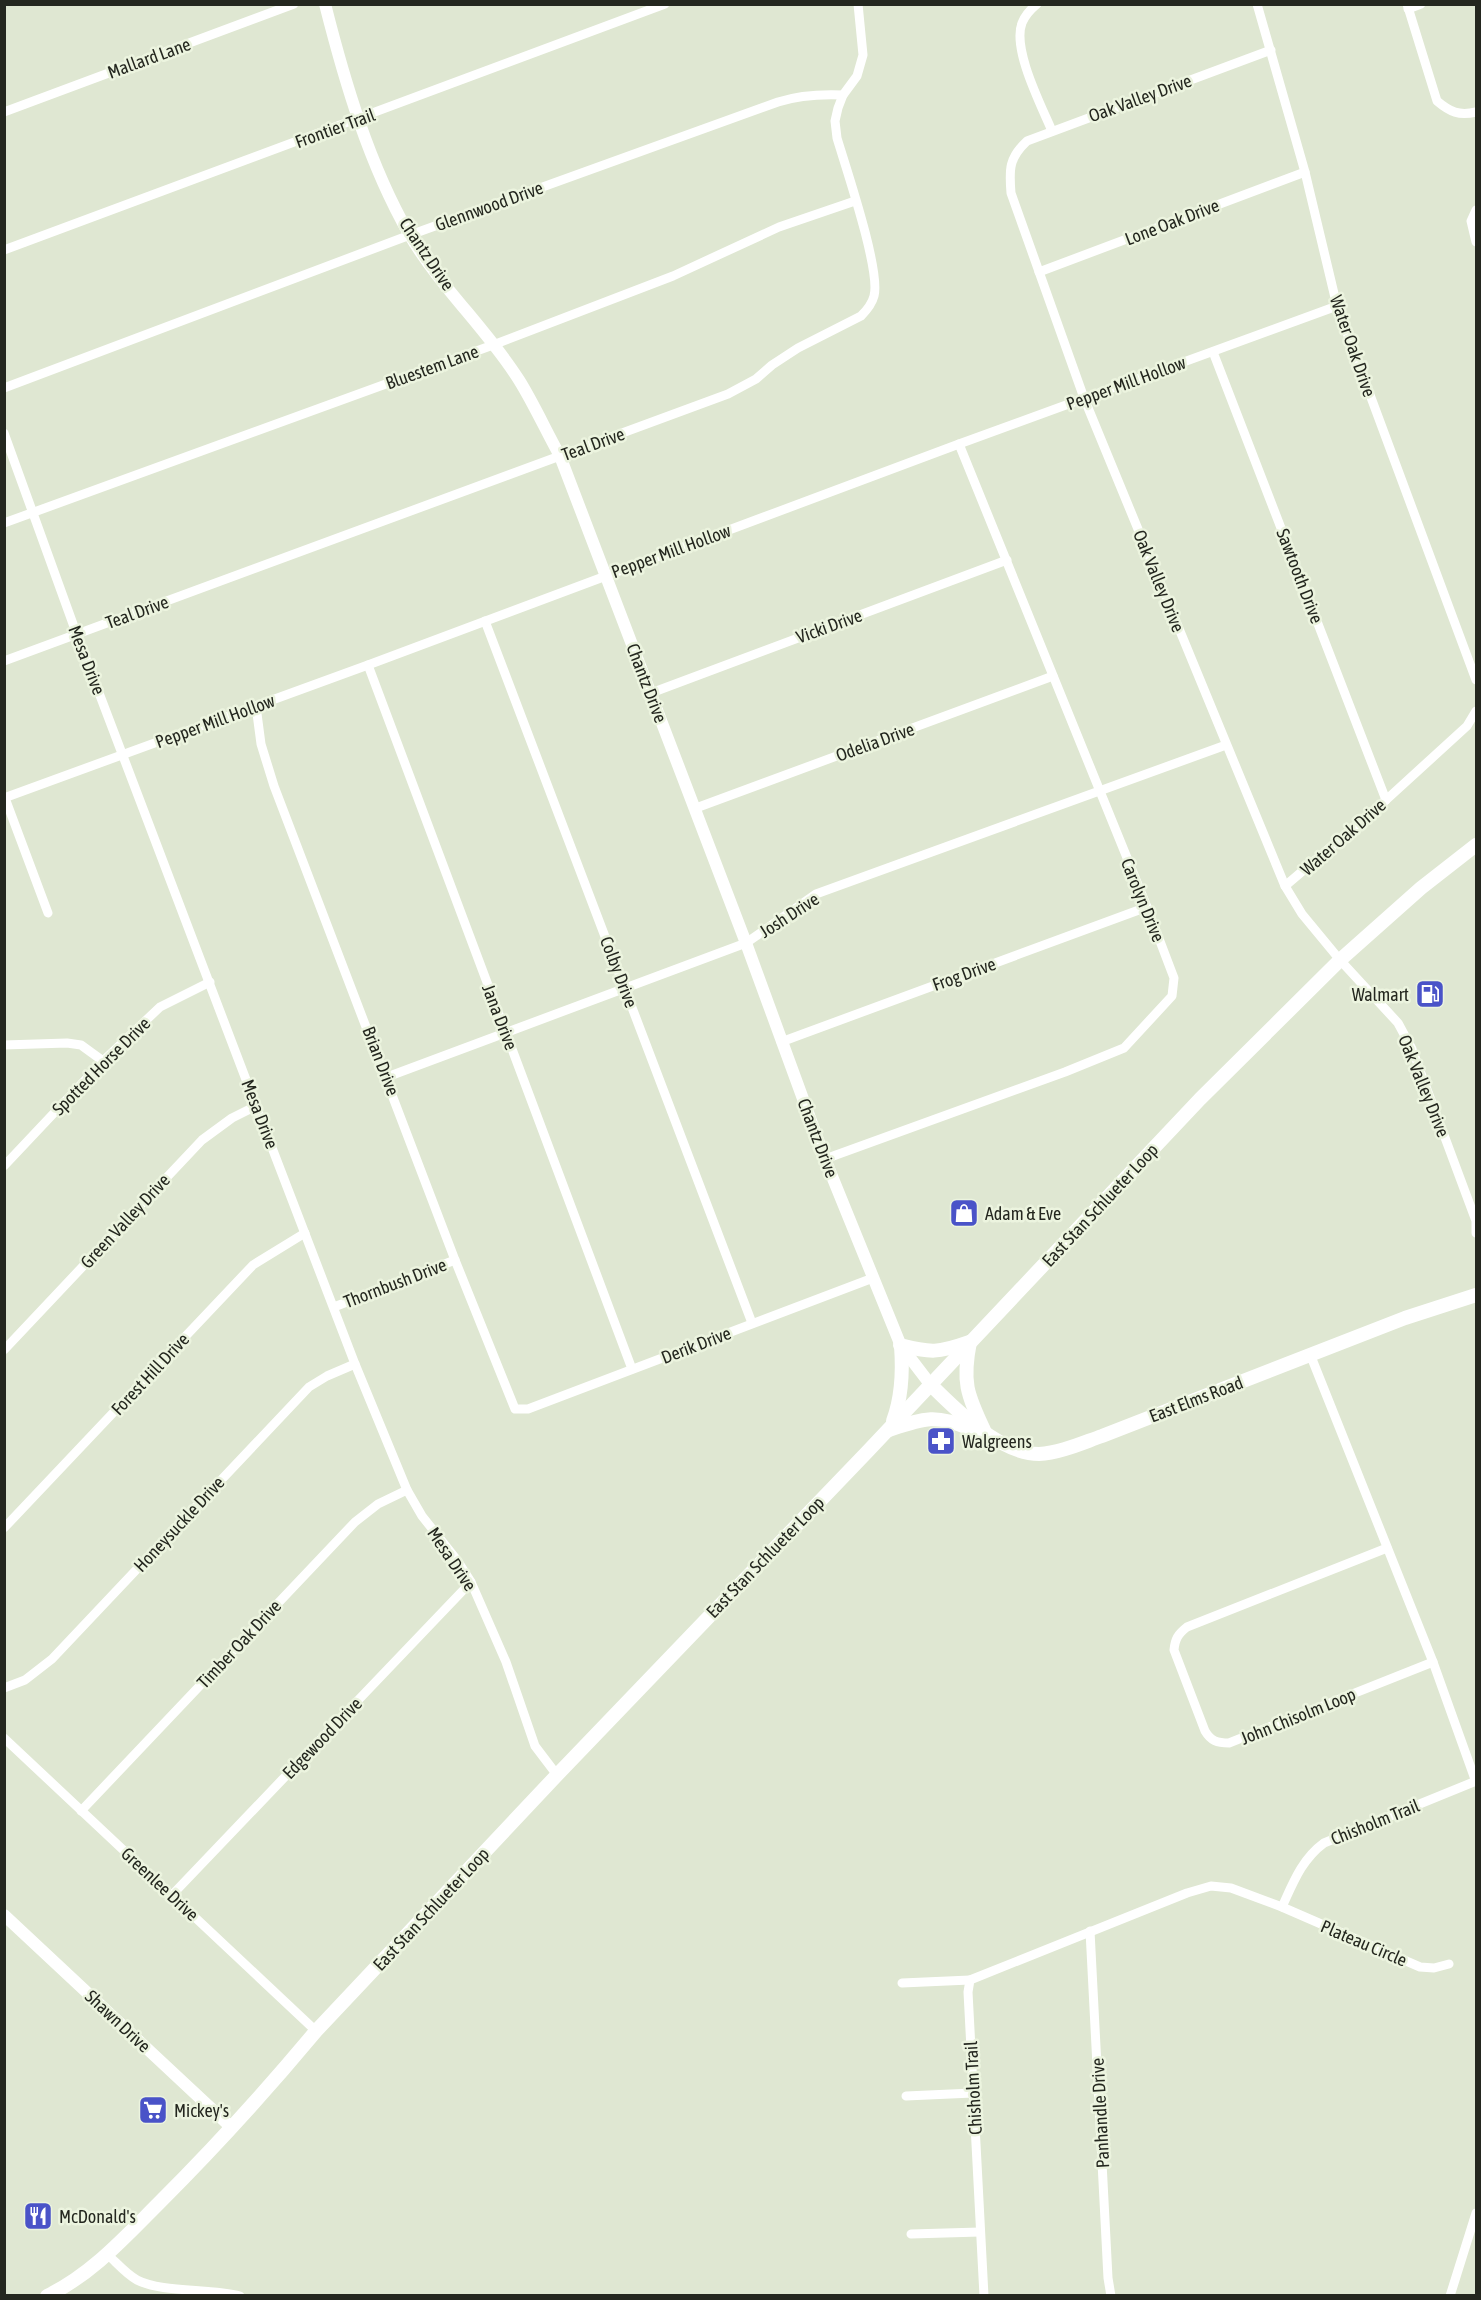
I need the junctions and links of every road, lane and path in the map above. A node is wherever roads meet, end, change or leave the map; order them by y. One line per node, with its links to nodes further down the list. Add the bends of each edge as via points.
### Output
1 (294, 4): 11 (street, Mallard Lane)
2 (326, 4): 13 (street, Chantz Drive)
3 (665, 4): 13 (street, Frontier Trail)
4 (858, 4): 10 (street, Teal Drive, via 863,55 857,76)
5 (1037, 4): 14 (street, via 1022,23 1020,39 1023,57)
6 (1257, 4): 9 (street, Water Oak Drive)
7 (1421, 4): 8 (street)
8 (1407, 7): 12 (street, via 1437,101 1457,114)
9 (1271, 50): 14 (street, Oak Valley Drive); 15 (street, Water Oak Drive)
10 (843, 95): 16 (street, Teal Drive, via 835,121); 18 (street, Glennwood Drive, via 815,94 778,102)
11 (4, 112)
12 (1476, 112)
13 (358, 120): 18 (street, Chantz Drive); 20 (street, Frontier Trail)
14 (1052, 131): 21 (street, Oak Valley Drive, via 1027,141 1011,161 1011,193)
15 (1305, 172): 21 (street, Lone Oak Drive); 22 (street, Water Oak Drive)
16 (855, 201): 23 (street, Bluestem Lane, via 779,227 673,276); 29 (street, Teal Drive, via 875,284 869,308 861,315 798,348 736,391)
17 (1476, 210): 19 (street, via 1471,221)
18 (410, 235): 23 (street, Chantz Drive); 25 (street, Glennwood Drive)
19 (1476, 242)
20 (4, 249)
21 (1039, 272): 26 (street, Oak Valley Drive)
22 (1337, 306): 24 (street, Pepper Mill Hollow); 39 (street, Water Oak Drive)
23 (493, 345): 29 (street, Chantz Drive, via 519,379); 30 (street, Bluestem Lane)
24 (1213, 352): 26 (street, Pepper Mill Hollow); 47 (street, Sawtooth Drive)
25 (4, 388)
26 (1084, 398): 28 (street, Pepper Mill Hollow); 43 (street, Oak Valley Drive)
27 (4, 433): 30 (street, Mesa Drive)
28 (959, 444): 32 (street, Carolyn Drive); 33 (street, Pepper Mill Hollow)
29 (560, 456): 33 (street, Chantz Drive); 35 (street, Teal Drive)
30 (33, 512): 31 (street, Bluestem Lane); 35 (street, Mesa Drive)
31 (4, 523)
32 (1007, 560): 38 (street, Carolyn Drive); 40 (street, Vicki Drive)
33 (605, 575): 34 (street, Pepper Mill Hollow); 40 (street, Chantz Drive)
34 (485, 621): 37 (street, Pepper Mill Hollow); 56 (street, Colby Drive)
35 (77, 634): 36 (street, Teal Drive); 44 (street, Mesa Drive)
36 (4, 662)
37 (368, 665): 41 (street, Pepper Mill Hollow); 57 (street, Jana Drive)
38 (1053, 676): 45 (street, Carolyn Drive); 48 (street, Odelia Drive)
39 (1476, 680)
40 (651, 693): 48 (street, Chantz Drive)
41 (256, 706): 44 (street, Pepper Mill Hollow); 61 (street, Brian Drive, via 261,744 274,786)
42 (1476, 711): 47 (street, Water Oak Drive, via 1467,726)
43 (1226, 745): 45 (street, Josh Drive); 50 (street, Oak Valley Drive)
44 (124, 754): 46 (street, Pepper Mill Hollow); 55 (street, Mesa Drive)
45 (1099, 790): 51 (street, Carolyn Drive); 53 (street, Josh Drive, via 816,894)
46 (5, 798): 52 (street)
47 (1386, 800): 50 (street, Water Oak Drive)
48 (696, 808): 53 (street, Chantz Drive)
49 (1476, 845): 54 (main road, East Stan Schlueter Loop)
50 (1284, 886): 54 (street, Oak Valley Drive)
51 (1147, 907): 58 (street, Frog Drive); 63 (street, Carolyn Drive, via 1174,978 1172,996 1124,1048)
52 (48, 913)
53 (746, 943): 56 (street, Josh Drive); 58 (street, Chantz Drive)
54 (1340, 960): 66 (street, Oak Valley Drive, via 1398,1023 1412,1049 1476,1221); 72 (main road, East Stan Schlueter Loop, via 1200,1099)
55 (210, 982): 60 (street, Spotted Horse Drive, via 160,1007); 62 (street, Mesa Drive)
56 (625, 988): 57 (street, Josh Drive); 71 (street, Colby Drive)
57 (506, 1034): 61 (street, Josh Drive); 77 (street, Jana Drive)
58 (781, 1042): 63 (street, Chantz Drive)
59 (4, 1045): 60 (street, via 81,1045)
60 (103, 1061): 64 (street, Spotted Horse Drive)
61 (387, 1077): 67 (street, Brian Drive)
62 (256, 1106): 65 (street, Mesa Drive); 74 (street, Green Valley Drive, via 202,1140)
63 (825, 1159): 68 (street, Chantz Drive)
64 (4, 1166)
65 (305, 1233): 70 (street, Mesa Drive); 83 (street, Forest Hill Drive, via 254,1265)
66 (1476, 1233)
67 (455, 1260): 70 (street, Thornbush Drive); 79 (street, Brian Drive)
68 (873, 1278): 71 (street, Derik Drive); 73 (street, Chantz Drive)
69 (1476, 1295): 75 (main road, East Elms Road)
70 (334, 1307): 76 (street, Mesa Drive)
71 (752, 1323): 77 (street, Derik Drive)
72 (971, 1341): 73 (main road, via 944,1351); 78 (main road, East Stan Schlueter Loop); 81 (main road, via 965,1366 967,1389)
73 (900, 1346): 78 (street, Chantz Drive); 80 (main road, via 899,1405)
74 (4, 1350)
75 (1310, 1354): 81 (main road, East Elms Road, via 1055,1452 1018,1451); 84 (street, Chisholm Trail)
76 (356, 1364): 82 (street, Mesa Drive); 87 (street, Honeysuckle Drive, via 309,1387 41,1670)
77 (632, 1369): 79 (street, Derik Drive)
78 (930, 1384): 80 (main road, East Stan Schlueter Loop); 81 (main road, East Elms Road)
79 (519, 1410)
80 (888, 1429): 81 (main road, via 925,1419 943,1419); 89 (main road, East Stan Schlueter Loop)
81 (985, 1432)
82 (407, 1490): 85 (street, Mesa Drive); 91 (street, Timber Oak Drive, via 378,1504 355,1522)
83 (4, 1528)
84 (1388, 1548): 86 (street, Chisholm Trail); 86 (street, John Chisolm Loop, via 1180,1632 1174,1650 1205,1731 1217,1743 1228,1743)
85 (471, 1582): 89 (street, Mesa Drive, via 506,1662 535,1746); 92 (street, Edgewood Drive)
86 (1433, 1662): 90 (street, Chisholm Trail)
87 (4, 1688)
88 (4, 1738): 91 (street, Greenlee Drive)
89 (556, 1774): 99 (main road, East Stan Schlueter Loop)
90 (1476, 1782): 93 (street, Chisholm Trail, via 1324,1843 1302,1864)
91 (81, 1810): 92 (street, Greenlee Drive)
92 (172, 1895): 99 (street, Greenlee Drive)
93 (1282, 1907): 95 (street, via 1232,1888 1211,1886); 96 (street, Plateau Circle, via 1420,1967)
94 (4, 1915): 102 (street, Shawn Drive)
95 (1090, 1931): 97 (street); 111 (street, Panhandle Drive)
96 (1449, 1964)
97 (970, 1980): 98 (street); 100 (street, Chisholm Trail)
98 (902, 1983)
99 (316, 2031): 102 (main road, East Stan Schlueter Loop)
100 (973, 2093): 101 (street); 104 (street, Chisholm Trail)
101 (906, 2096)
102 (231, 2127): 106 (main road, East Stan Schlueter Loop)
103 (1476, 2213): 112 (street)
104 (980, 2232): 105 (street); 110 (street, Chisholm Trail)
105 (911, 2234)
106 (108, 2255): 107 (main road, East Stan Schlueter Loop); 109 (street, via 137,2280 155,2286)
107 (66, 2290): 108 (main road, East Stan Schlueter Loop)
108 (47, 2295)
109 (240, 2295)
110 (984, 2295)
111 (1111, 2295)
112 (1450, 2295)

